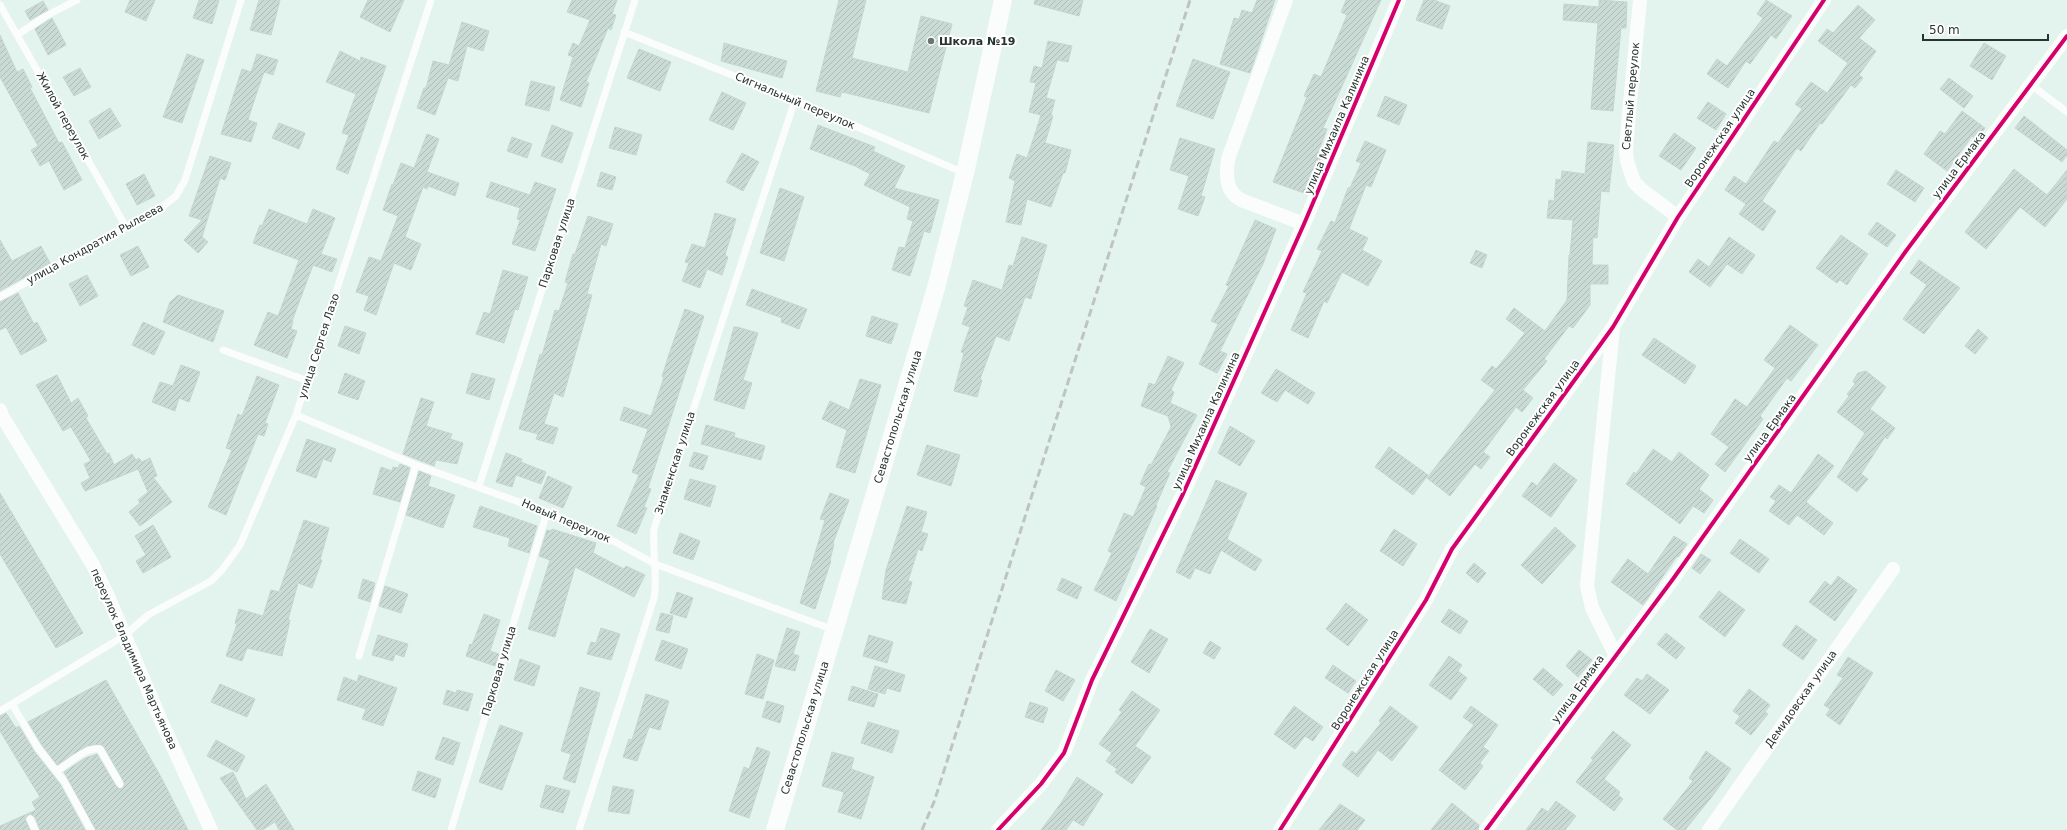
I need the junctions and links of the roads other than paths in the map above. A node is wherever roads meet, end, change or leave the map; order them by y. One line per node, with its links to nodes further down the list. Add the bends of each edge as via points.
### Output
1 (77, 0): 12 (lane)
2 (241, 0): 20 (lane, улица Кондратия Рылеева, via 185,180 176,196)
3 (431, 0): 24 (lane, улица Сергея Лазо)
4 (635, 0): 11 (lane, Парковая улица)
5 (1003, 0): 17 (street, Севастопольская улица)
6 (1286, 0): 19 (street, via 1228,158 1227,180 1230,190 1241,200)
7 (1399, 0): 19 (street, улица Михаила Калинина)
8 (1640, 0): 18 (street, Светлый переулок, via 1627,162 1634,182)
9 (1824, 0): 18 (street, Воронежская улица)
10 (0, 5): 12 (lane, Жилой переулок)
11 (624, 32): 15 (lane, Сигнальный переулок); 28 (lane, Парковая улица)
12 (17, 35): 20 (lane, Жилой переулок)
13 (2067, 36): 14 (street, улица Ермака)
14 (2030, 84): 16 (lane); 34 (street, улица Ермака, via 1906,251 1673,579)
15 (795, 100): 17 (lane, Сигнальный переулок); 30 (lane, Знаменская улица, via 654,529 652,546)
16 (2067, 112)
17 (965, 173): 32 (street, Севастопольская улица, via 936,288)
18 (1678, 217): 22 (street, Воронежская улица)
19 (1304, 224): 47 (street, улица Михаила Калинина, via 1183,494 1092,680 1064,753 1041,784)
20 (126, 227): 21 (lane, улица Кондратия Рылеева)
21 (0, 297)
22 (1613, 327): 34 (street, via 1587,586 1592,608); 48 (street, Воронежская улица, via 1461,536 1419,612)
23 (223, 350): 24 (lane)
24 (308, 381): 26 (lane, улица Сергея Лазо)
25 (0, 410): 33 (street, переулок Владимира Мартьянова, via 93,566)
26 (296, 415): 27 (lane, Новый переулок); 33 (lane, улица Сергея Лазо, via 240,545 222,570 197,590 148,616)
27 (416, 465): 28 (lane, Новый переулок); 35 (lane)
28 (479, 486): 29 (lane, Новый переулок)
29 (547, 512): 30 (lane, Новый переулок, via 615,542); 44 (lane, Парковая улица)
30 (655, 564): 32 (lane, Новый переулок); 45 (lane, Знаменская улица, via 654,598)
31 (1893, 569): 50 (street, Демидовская улица)
32 (834, 630): 46 (street, Севастопольская улица)
33 (124, 636): 36 (lane, улица Сергея Лазо); 43 (street, переулок Владимира Мартьянова)
34 (1615, 654): 49 (street, улица Ермака)
35 (359, 656)
36 (12, 704): 37 (lane, улица Сергея Лазо); 38 (lane, via 38,748)
37 (0, 711)
38 (57, 771): 39 (lane, via 77,757 100,749); 42 (lane)
39 (120, 784)
40 (30, 819): 41 (lane)
41 (35, 830)
42 (91, 830)
43 (211, 830)
44 (451, 830)
45 (579, 830)
46 (774, 830)
47 (998, 830)
48 (1280, 830)
49 (1486, 830)
50 (1709, 830)

